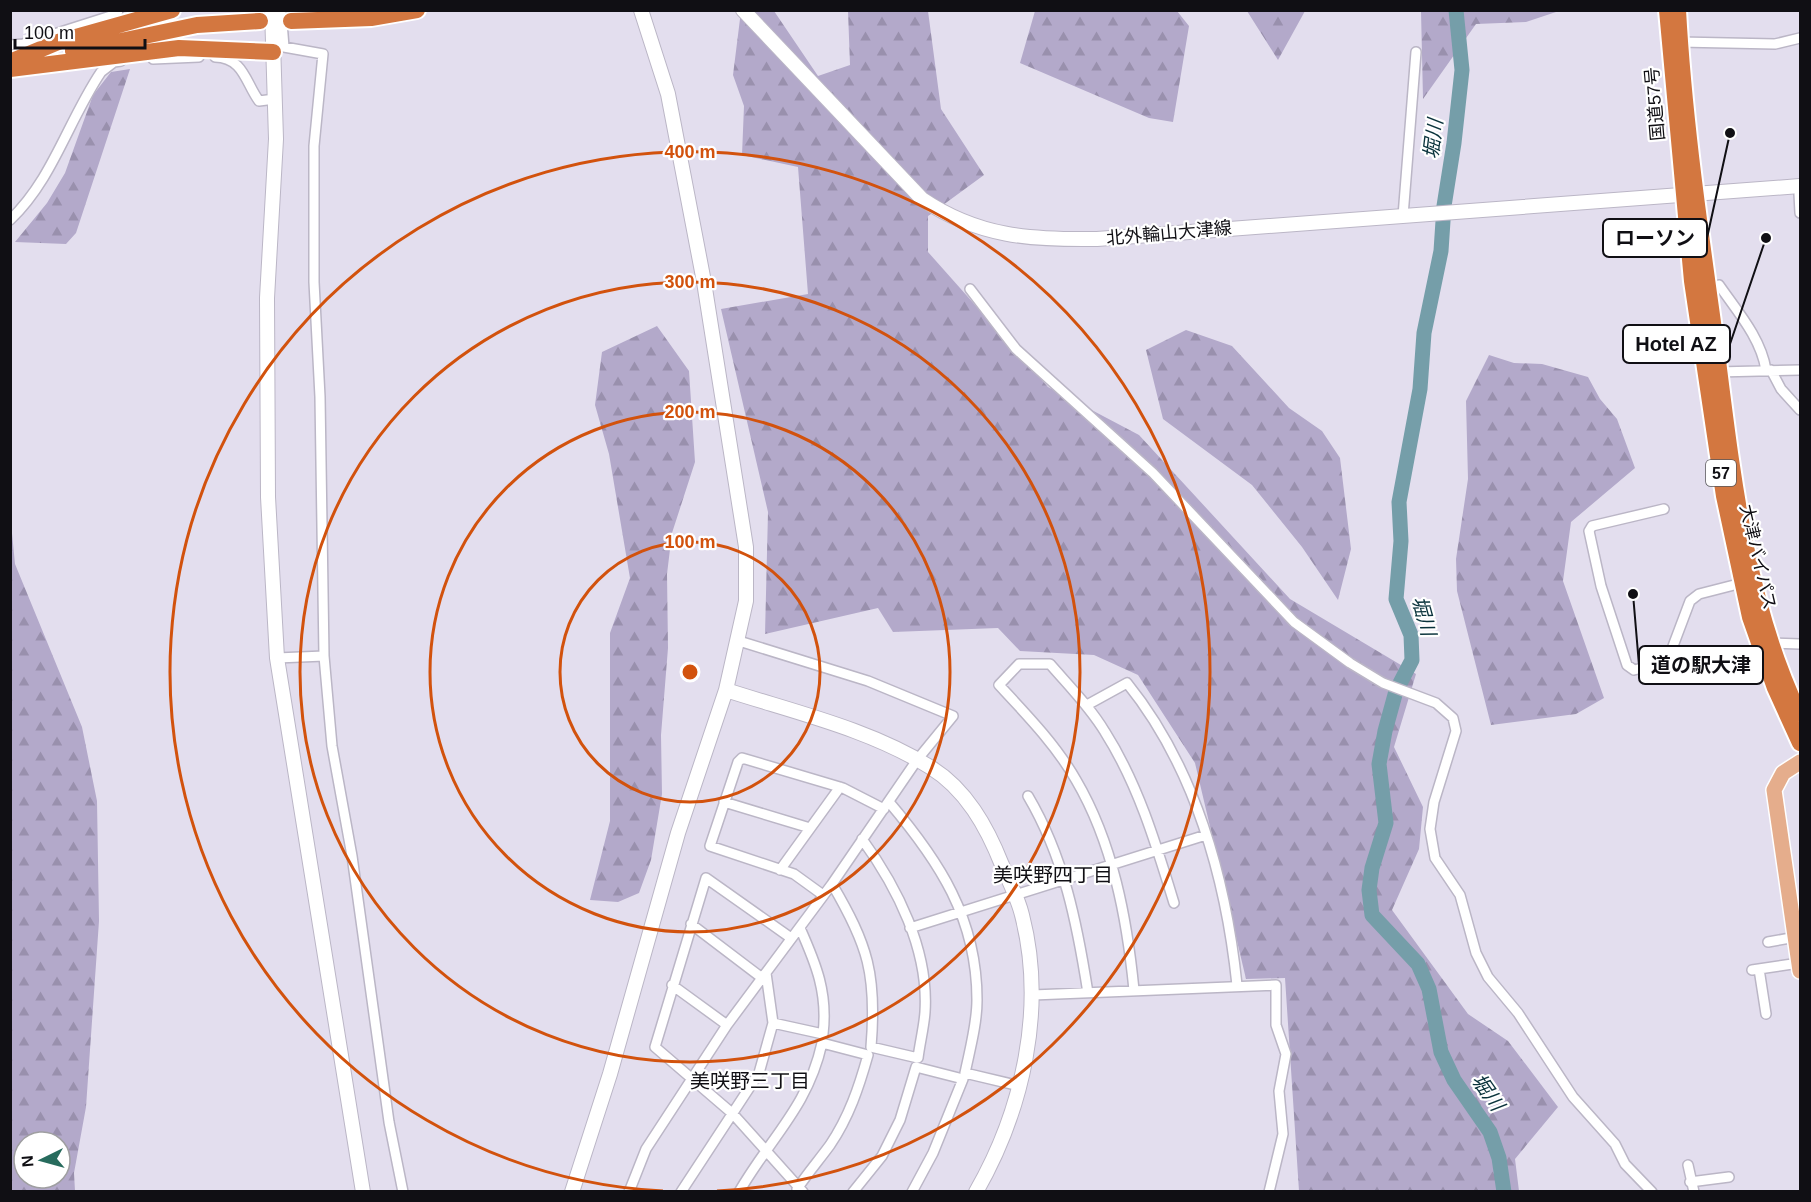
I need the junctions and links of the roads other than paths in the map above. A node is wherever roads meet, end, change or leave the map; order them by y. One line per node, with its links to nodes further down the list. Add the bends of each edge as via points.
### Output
1 (118, 10): 12 (street, via 117,14 96,21)
2 (172, 10): 15 (highway, via 58,42)
3 (417, 10): 9 (highway, via 371,18)
4 (641, 10): 30 (street, via 668,94 704,282 746,547 746,602)
5 (743, 10): 20 (street, 北外輪山大津線, via 922,199 965,223 1028,239 1097,239)
6 (1667, 10): 18 (highway, 国道57号 / 57)
7 (1678, 10): 11 (highway, 国道57号 / 57)
8 (266, 16): 13 (street); 15 (highway, via 197,25)
9 (286, 16): 33 (street, via 284,47 323,54 314,146 314,282)
10 (1800, 38): 11 (street, via 1775,44)
11 (1680, 42): 18 (highway, 国道57号 / 57)
12 (10, 45)
13 (273, 52): 15 (highway, via 179,48); 16 (street)
14 (1416, 52): 20 (street)
15 (10, 66)
16 (275, 99): 21 (street, via 259,101 250,88 248,76 238,64 224,57 114,62 100,72 47,176 26,206); 34 (street, via 267,298 268,498)
17 (1800, 190): 18 (street, 北外輪山大津線); 19 (street)
18 (1690, 193): 20 (street, 北外輪山大津線); 26 (highway, 大津バイパス / 57)
19 (1800, 213)
20 (1403, 216)
21 (10, 220)
22 (1719, 285): 24 (street, via 1754,334)
23 (970, 289): 95 (street, via 1016,349 1153,473 1294,622 1350,663 1383,683 1436,703 1452,718 1456,731 1434,802 1430,829 1434,858 1460,895 1476,952 1488,977 1518,1013 1573,1097 1615,1144 1625,1164)
24 (1768, 370): 25 (street); 26 (street); 27 (street)
25 (1800, 370)
26 (1713, 372): 29 (highway, 大津バイパス / 57, via 1724,496); 31 (highway, 大津バイパス / 57, via 1754,579)
27 (1800, 410)
28 (1664, 509): 29 (street, via 1592,526 1590,531 1601,586 1628,665 1634,670 1667,662 1690,601 1699,594)
29 (1742, 583): 38 (highway, 大津バイパス / 57, via 1775,688)
30 (739, 641): 35 (street); 39 (street, via 868,681 953,716)
31 (1772, 643): 32 (street); 37 (highway, 大津バイパス / 57)
32 (1800, 644)
33 (324, 656): 34 (street); 86 (street, via 332,746)
34 (277, 658): 85 (street)
35 (726, 690): 39 (street, via 871,738); 87 (street, via 678,833 610,1074)
36 (1087, 705): 46 (street, via 1127,683 1163,732); 48 (street, via 1125,768); 49 (street, via 1050,664 1019,664 999,685 1036,724 1076,780 1090,805)
37 (1800, 717)
38 (1800, 743)
39 (917, 760): 44 (street); 54 (street, via 932,768 974,809)
40 (1800, 762): 60 (main road, via 1783,773 1774,790)
41 (840, 787): 43 (street, via 742,758); 44 (street); 45 (street)
42 (1028, 796): 51 (street, via 1042,820)
43 (724, 801): 45 (street); 50 (street, via 710,846)
44 (886, 805): 47 (street); 56 (street, via 924,843)
45 (810, 828): 50 (street)
46 (1206, 835): 48 (street); 66 (street, via 1222,886)
47 (862, 839): 52 (street); 59 (street, via 883,868)
48 (1158, 849): 49 (street); 55 (street)
49 (1110, 865): 51 (street); 67 (street, via 1128,936)
50 (780, 870): 53 (street, via 794,874)
51 (1065, 879): 54 (street); 68 (street)
52 (832, 884): 53 (street); 74 (street, via 856,926 866,954 872,983)
53 (823, 895): 58 (street)
54 (1015, 895): 56 (street); 69 (street, via 1028,944)
55 (1174, 903)
56 (961, 912): 59 (street); 76 (street, via 974,961 977,1001)
57 (691, 924): 61 (street, via 703,882 710,878); 64 (street); 65 (street)
58 (800, 928): 61 (street); 73 (street, via 821,980)
59 (910, 928): 75 (street, via 921,968 925,1010)
60 (1796, 937): 62 (street); 63 (main road)
61 (791, 938): 64 (street)
62 (1768, 942)
63 (1800, 967): 70 (street, via 1756,969)
64 (764, 975): 71 (street); 72 (street)
65 (672, 985): 72 (street); 77 (street, via 655,1047)
66 (1238, 985): 67 (street); 94 (street, via 1276,985 1276,1025 1286,1054 1279,1091 1283,1134)
67 (1134, 990): 68 (street)
68 (1088, 993): 69 (street)
69 (1033, 995): 78 (street)
70 (1766, 1014)
71 (773, 1023): 73 (street); 79 (street, via 759,1073)
72 (727, 1025): 77 (street)
73 (823, 1038): 74 (street); 80 (street, via 805,1095)
74 (869, 1051): 75 (street); 84 (street, via 843,1121)
75 (917, 1062): 76 (street); 91 (street, via 900,1120 882,1156)
76 (964, 1076): 78 (street); 92 (street, via 933,1153)
77 (692, 1077): 79 (street); 88 (street, via 646,1149)
78 (1020, 1086): 93 (street, via 1005,1134)
79 (733, 1114): 80 (street); 89 (street)
80 (767, 1150): 84 (street); 90 (street)
81 (1688, 1165): 83 (street)
82 (1729, 1177): 83 (street)
83 (1690, 1182): 96 (street)
84 (799, 1190)
85 (363, 1191)
86 (403, 1191)
87 (572, 1191)
88 (629, 1191)
89 (681, 1191)
90 (740, 1191)
91 (854, 1191)
92 (912, 1191)
93 (977, 1191)
94 (1269, 1191)
95 (1652, 1191)
96 (1694, 1191)

